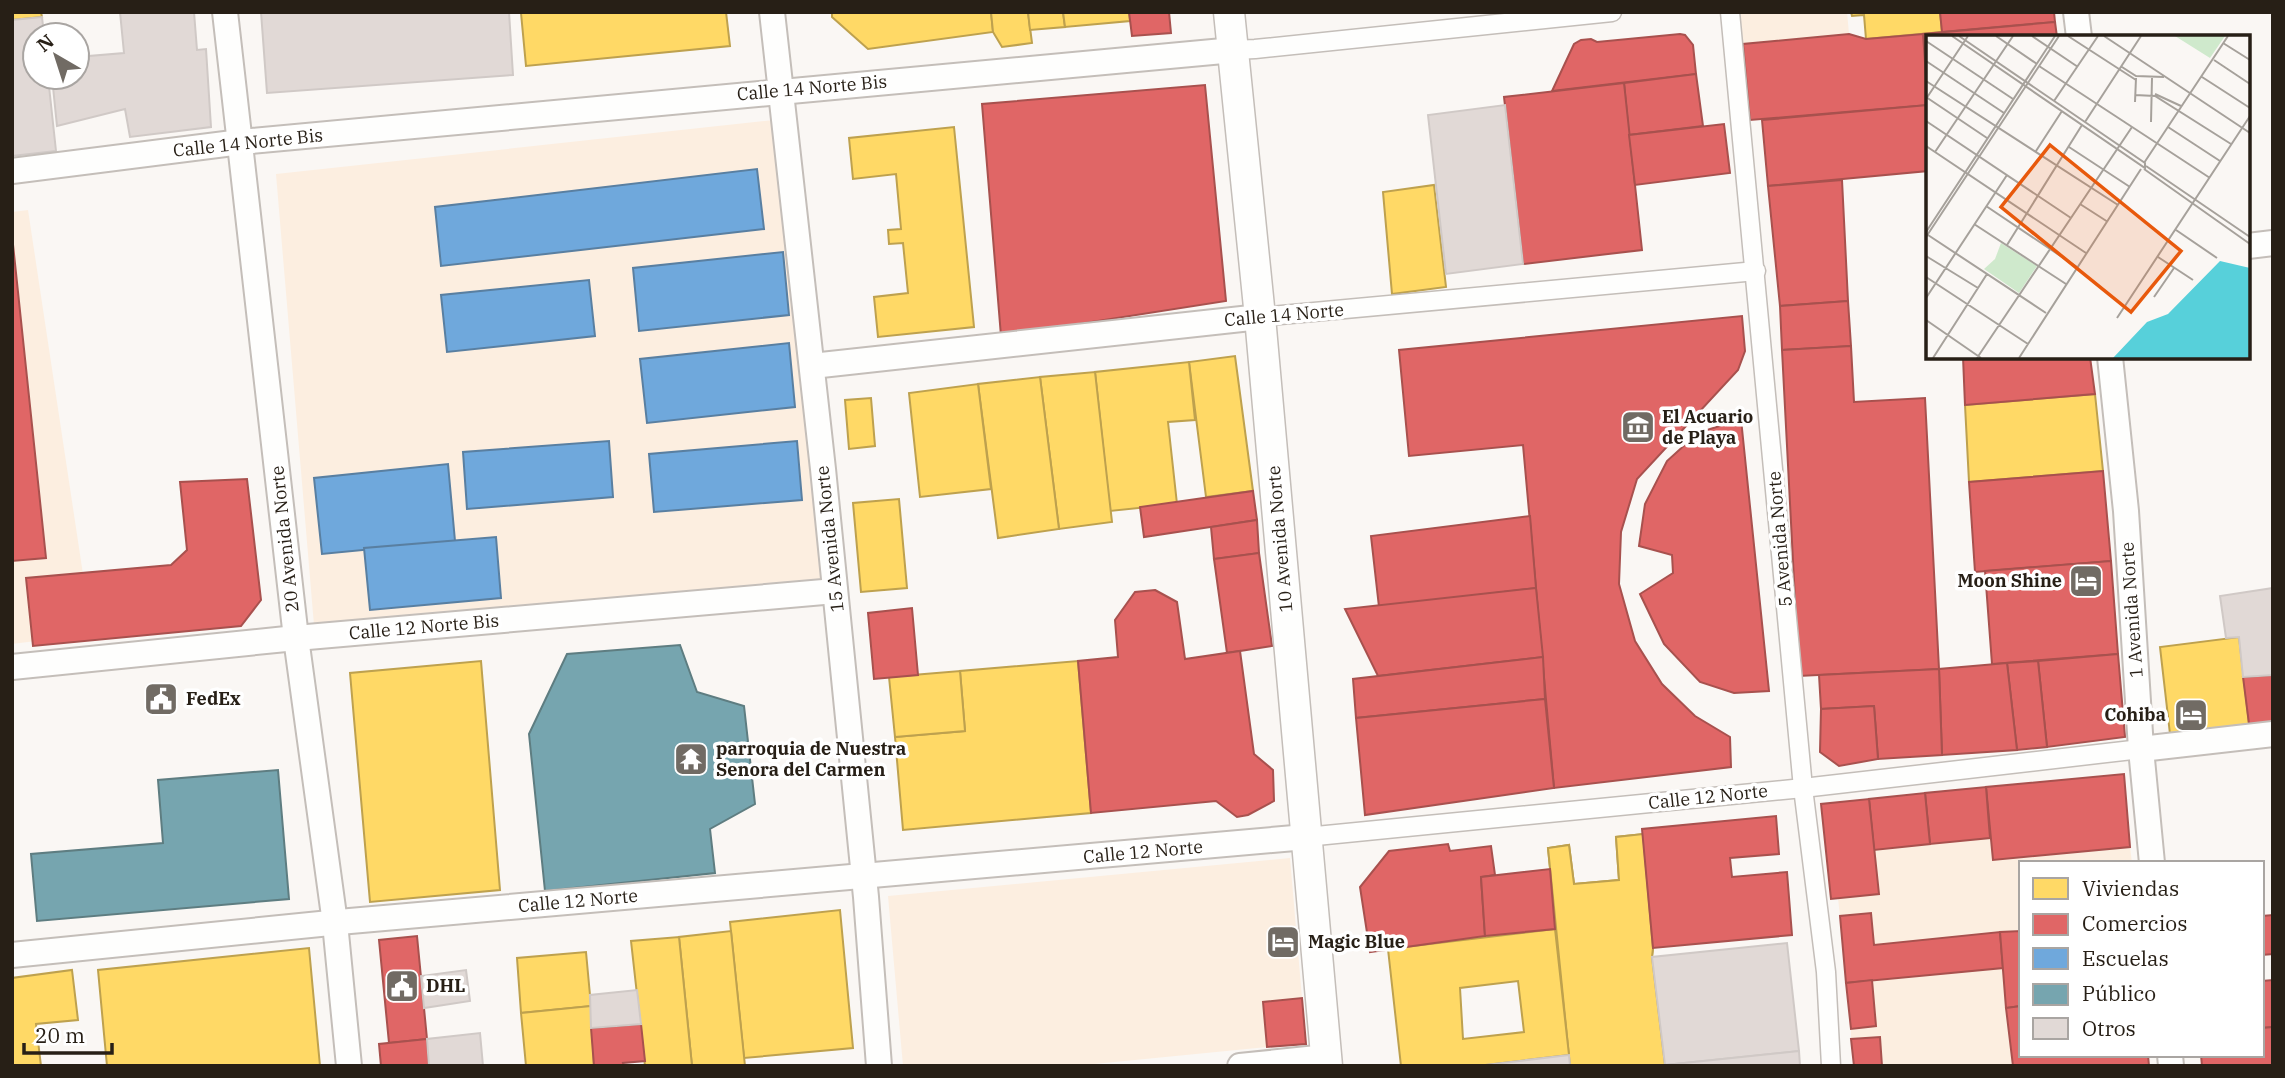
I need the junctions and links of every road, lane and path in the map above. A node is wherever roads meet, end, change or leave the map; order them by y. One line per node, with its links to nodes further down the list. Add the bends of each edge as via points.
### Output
1 (225, 12): 10 (street, 20 Avenida Norte)
2 (772, 12): 9 (street, 15 Avenida Norte)
3 (1229, 12): 8 (street, 10 Avenida Norte)
4 (1612, 12): 8 (street, Calle 14 Norte Bis)
5 (1730, 12): 14 (street, 5 Avenida Norte)
6 (2076, 12): 7 (street)
7 (2078, 35)
8 (1234, 50): 9 (street, Calle 14 Norte Bis); 15 (street, 10 Avenida Norte)
9 (780, 90): 10 (street, Calle 14 Norte Bis); 17 (street, 15 Avenida Norte)
10 (240, 142): 11 (street, Calle 14 Norte Bis); 19 (street, 20 Avenida Norte)
11 (12, 172)
12 (2273, 243): 13 (street)
13 (2250, 246)
14 (1756, 271): 15 (street, Calle 14 Norte); 23 (street, 5 Avenida Norte)
15 (1260, 317): 17 (street, Calle 14 Norte); 24 (street, 10 Avenida Norte)
16 (2110, 359): 22 (street, 1 Avenida Norte, via 2126,511)
17 (813, 366): 18 (street, 15 Avenida Norte)
18 (835, 591): 19 (street, Calle 12 Norte Bis); 26 (street, 15 Avenida Norte)
19 (296, 638): 20 (street, Calle 12 Norte Bis); 27 (street, 20 Avenida Norte)
20 (12, 667)
21 (2273, 734): 22 (street, Calle 12 Norte)
22 (2141, 749): 23 (street, Calle 12 Norte); 25 (street, 1 Avenida Norte)
23 (1803, 788): 24 (street, Calle 12 Norte); 33 (street, 5 Avenida Norte, via 1826,972)
24 (1306, 837): 26 (street, Calle 12 Norte); 29 (street, 10 Avenida Norte)
25 (2152, 861)
26 (864, 876): 27 (street, Calle 12 Norte); 31 (street, 15 Avenida Norte)
27 (335, 923): 28 (street, Calle 12 Norte); 30 (street, 20 Avenida Norte)
28 (12, 954)
29 (1327, 1062): 32 (street)
30 (349, 1066)
31 (879, 1066)
32 (1240, 1066)
33 (1831, 1066)

